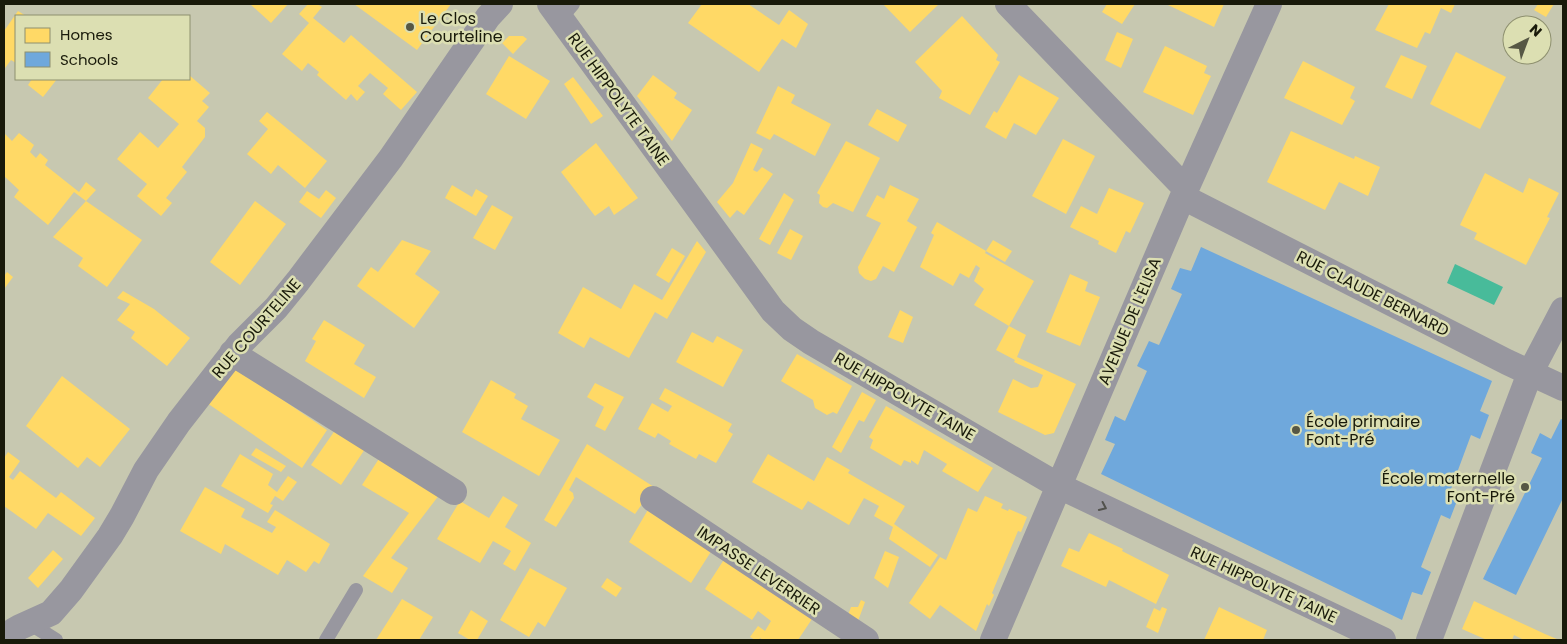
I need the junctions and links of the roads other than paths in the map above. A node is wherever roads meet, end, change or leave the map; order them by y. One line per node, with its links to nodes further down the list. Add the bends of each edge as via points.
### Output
1 (500, 4): 7 (street, RUE COURTELINE, via 391,158 298,281)
2 (1008, 4): 5 (street, RUE CLAUDE BERNARD)
3 (1269, 4): 5 (street, AVENUE DE L'ELISA)
4 (561, 8): 10 (street, RUE HIPPOLYTE TAINE, via 783,321 811,342)
5 (1184, 193): 8 (street, RUE CLAUDE BERNARD); 10 (street, AVENUE DE L'ELISA)
6 (1563, 310): 8 (street)
7 (232, 354): 11 (street); 14 (street, RUE COURTELINE, via 156,455 118,522 71,590 51,613)
8 (1530, 373): 9 (street, RUE CLAUDE BERNARD); 21 (street)
9 (1563, 388)
10 (1059, 486): 19 (street, AVENUE DE L'ELISA); 20 (street, RUE HIPPOLYTE TAINE, one-way to 20)
11 (454, 492)
12 (653, 499): 18 (street, IMPASSE LEVERRIER)
13 (356, 590): 17 (lane)
14 (29, 623): 15 (street, RUE COURTELINE, via 13,631); 16 (lane)
15 (5, 640)
16 (56, 640)
17 (326, 640)
18 (866, 640)
19 (993, 640)
20 (1383, 640)
21 (1429, 640)

